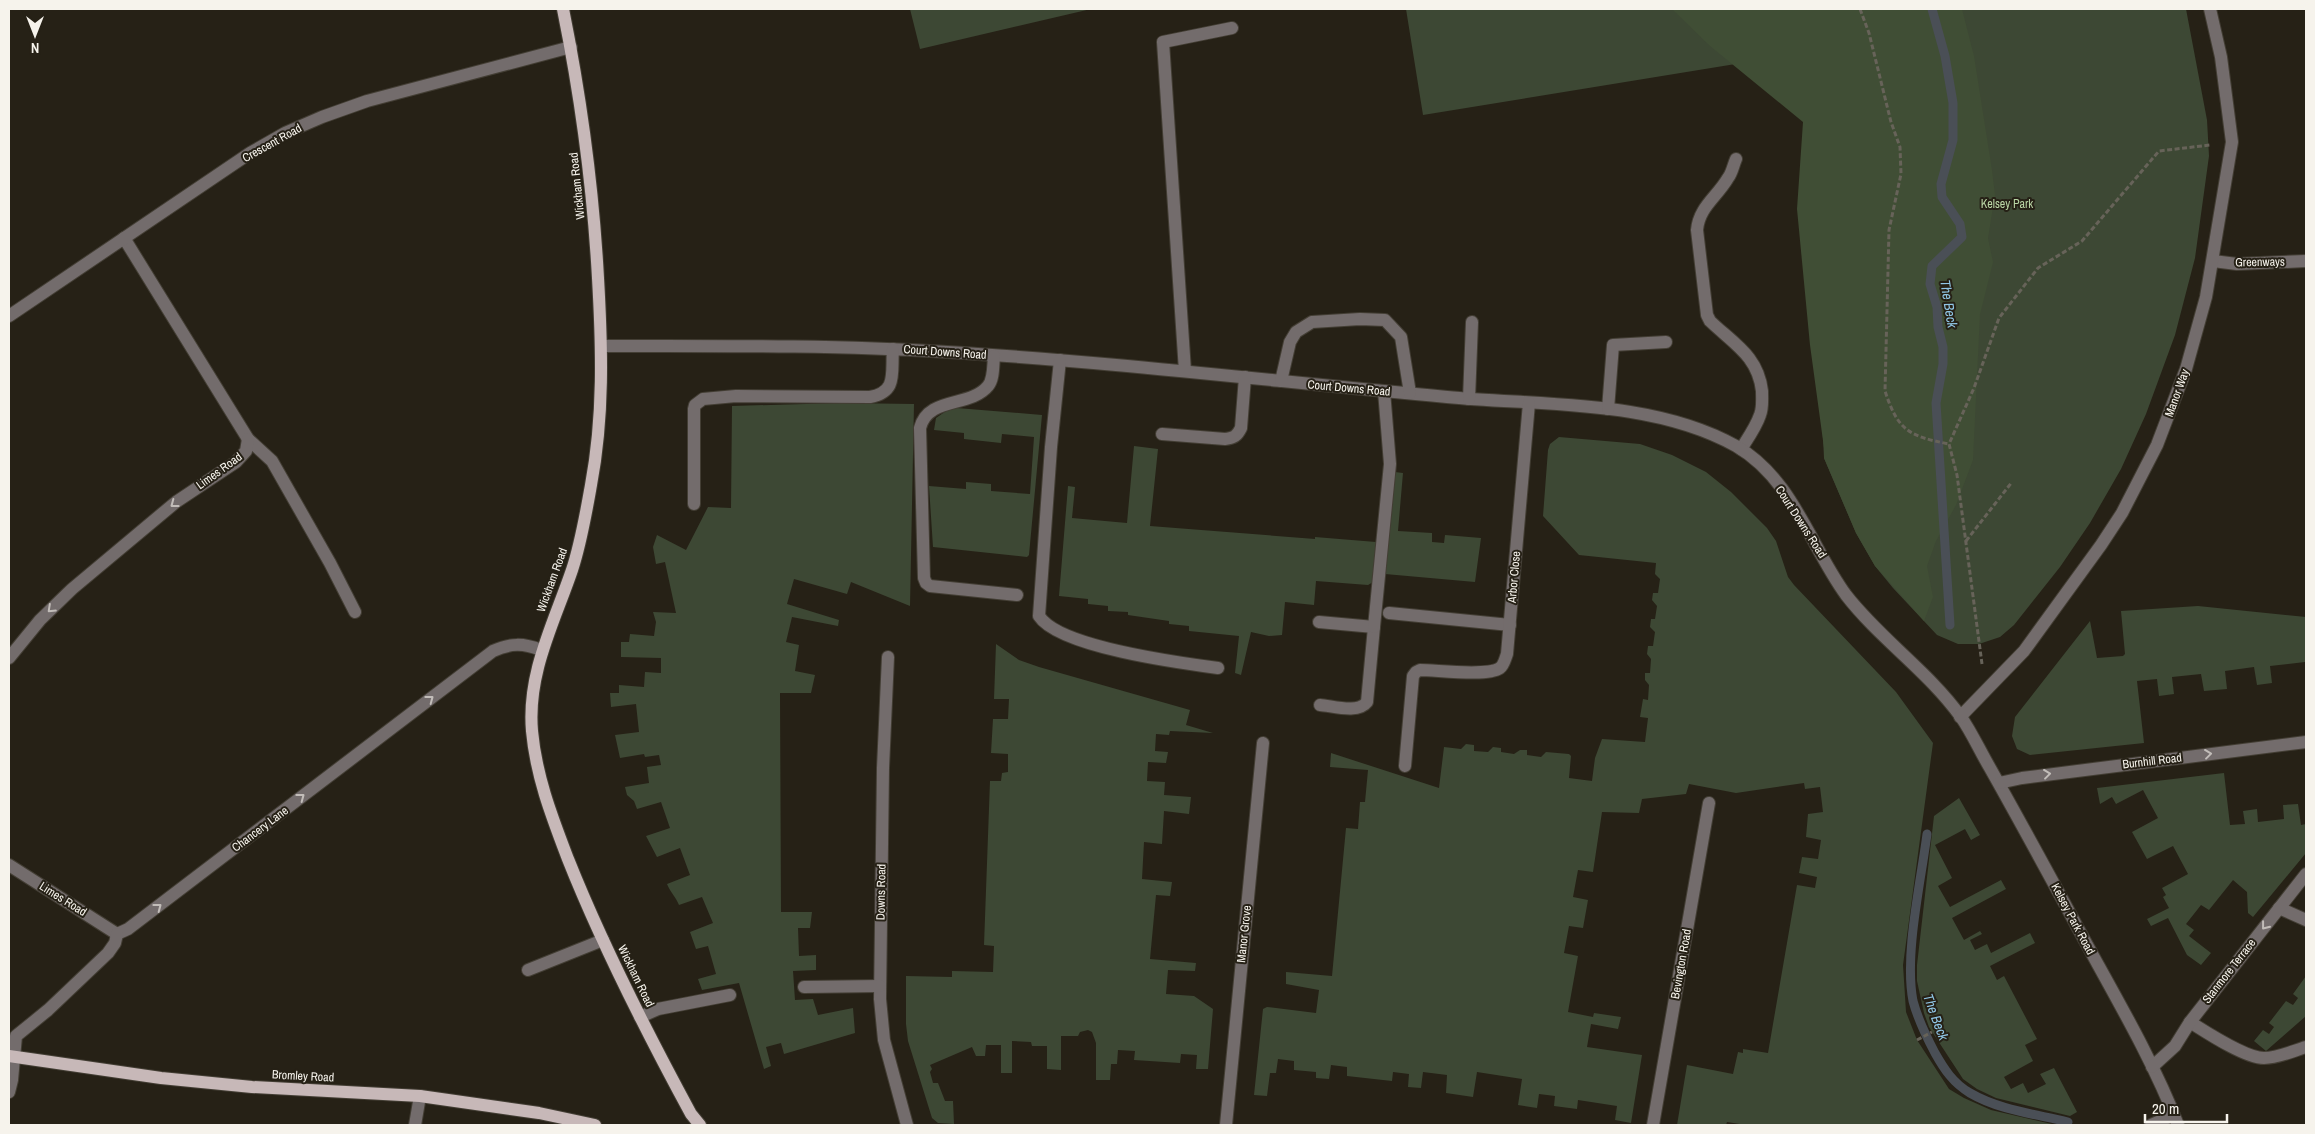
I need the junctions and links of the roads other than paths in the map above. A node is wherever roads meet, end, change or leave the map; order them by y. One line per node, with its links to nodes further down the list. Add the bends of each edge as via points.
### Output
1 (563, 9): 4 (main road, Wickham Road)
2 (2210, 9): 7 (street, Manor Way, via 2221,57 2232,142)
3 (1232, 28): 16 (street, via 1163,42)
4 (571, 47): 6 (street, Crescent Road, via 367,101 322,117 250,153); 12 (main road, Wickham Road, via 591,185)
5 (1736, 159): 26 (street, via 1730,176 1699,216 1697,230 1706,315 1747,354 1760,379 1762,408)
6 (124, 238): 9 (street, Crescent Road); 25 (street, Limes Road)
7 (2213, 261): 8 (street, Greenways, via 2237,264); 39 (street, Manor Way, via 2186,369 2157,445 2131,497 2039,632)
8 (2306, 261)
9 (9, 316)
10 (1472, 322): 21 (street)
11 (1666, 342): 23 (street, via 1614,345)
12 (602, 346): 13 (street, Court Downs Road); 34 (main road, Wickham Road, via 601,416 591,486 573,568)
13 (893, 349): 14 (street, Court Downs Road); 27 (street, via 890,385 882,395 736,396 698,401 694,409)
14 (994, 356): 15 (street, Court Downs Road); 28 (street, via 992,379 988,386 979,393 932,410 922,421 924,578 930,586)
15 (1060, 360): 16 (street, Court Downs Road); 37 (street, via 1050,447 1038,616 1048,626 1100,647)
16 (1185, 372): 17 (street, Court Downs Road)
17 (1244, 377): 18 (street, Court Downs Road); 24 (street, via 1240,428 1233,438)
18 (1281, 381): 19 (street, Court Downs Road); 20 (street, via 1290,342 1296,332 1312,322 1385,320 1401,337)
19 (1384, 391): 20 (street, Court Downs Road); 33 (street, via 1390,464)
20 (1410, 393): 21 (street, Court Downs Road)
21 (1468, 399): 22 (street, Court Downs Road)
22 (1529, 403): 23 (street, Court Downs Road); 32 (street, Arbor Close)
23 (1608, 409): 26 (street, Court Downs Road, via 1681,423)
24 (1162, 434)
25 (248, 440): 29 (street, via 272,461); 36 (street, Limes Road, one-way to 36, via 246,451 236,462 176,502 72,589 40,620)
26 (1741, 449): 39 (street, Court Downs Road, via 1771,476 1791,502 1846,594 1909,658)
27 (694, 504)
28 (1017, 596)
29 (355, 612)
30 (1389, 613): 32 (street)
31 (1319, 622): 33 (street)
32 (1510, 625): 42 (street, Arbor Close, via 1507,654 1498,669 1487,672 1416,672)
33 (1374, 627): 38 (street, via 1367,702 1357,708)
34 (542, 650): 49 (street, Chancery Lane, one-way to 34, via 493,651 514,644); 50 (main road, Wickham Road, via 532,707 536,758 556,827)
35 (888, 657): 52 (street, Downs Road)
36 (9, 658)
37 (1218, 668)
38 (1320, 704)
39 (1960, 717): 43 (street, Kelsey Park Road)
40 (2306, 742): 43 (street, Burnhill Road, one-way to 40, via 2022,778)
41 (1263, 743): 67 (street, Manor Grove)
42 (1405, 766)
43 (1999, 784): 59 (street, Kelsey Park Road)
44 (1708, 803): 68 (street, Bevington Road)
45 (9, 865): 49 (street, Limes Road)
46 (2306, 874): 47 (street, Stanmore Terrace)
47 (2280, 908): 48 (street); 56 (street, Stanmore Terrace, one-way to 56)
48 (2306, 920)
49 (118, 934): 58 (street, Chancery Lane, via 108,953 16,1036)
50 (603, 940): 51 (street); 55 (main road, Wickham Road)
51 (528, 970)
52 (880, 986): 53 (street); 66 (street, Downs Road, via 884,1040)
53 (804, 987)
54 (730, 995): 55 (street, via 658,1009)
55 (640, 1017): 65 (main road, Wickham Road, via 691,1114)
56 (2190, 1022): 57 (street, via 2256,1057 2270,1057); 59 (street, Stanmore Terrace, via 2175,1046)
57 (2306, 1047)
58 (11, 1057): 60 (street, Chancery Lane); 61 (main road, Bromley Road, via 94,1070 252,1087)
59 (2152, 1067): 62 (street, Kelsey Park Road)
60 (9, 1092)
61 (420, 1096): 63 (street); 64 (main road, Bromley Road, via 539,1113)
62 (2176, 1120): 69 (street)
63 (415, 1125)
64 (595, 1125)
65 (700, 1125)
66 (907, 1125)
67 (1226, 1125)
68 (1653, 1125)
69 (2151, 1125)

